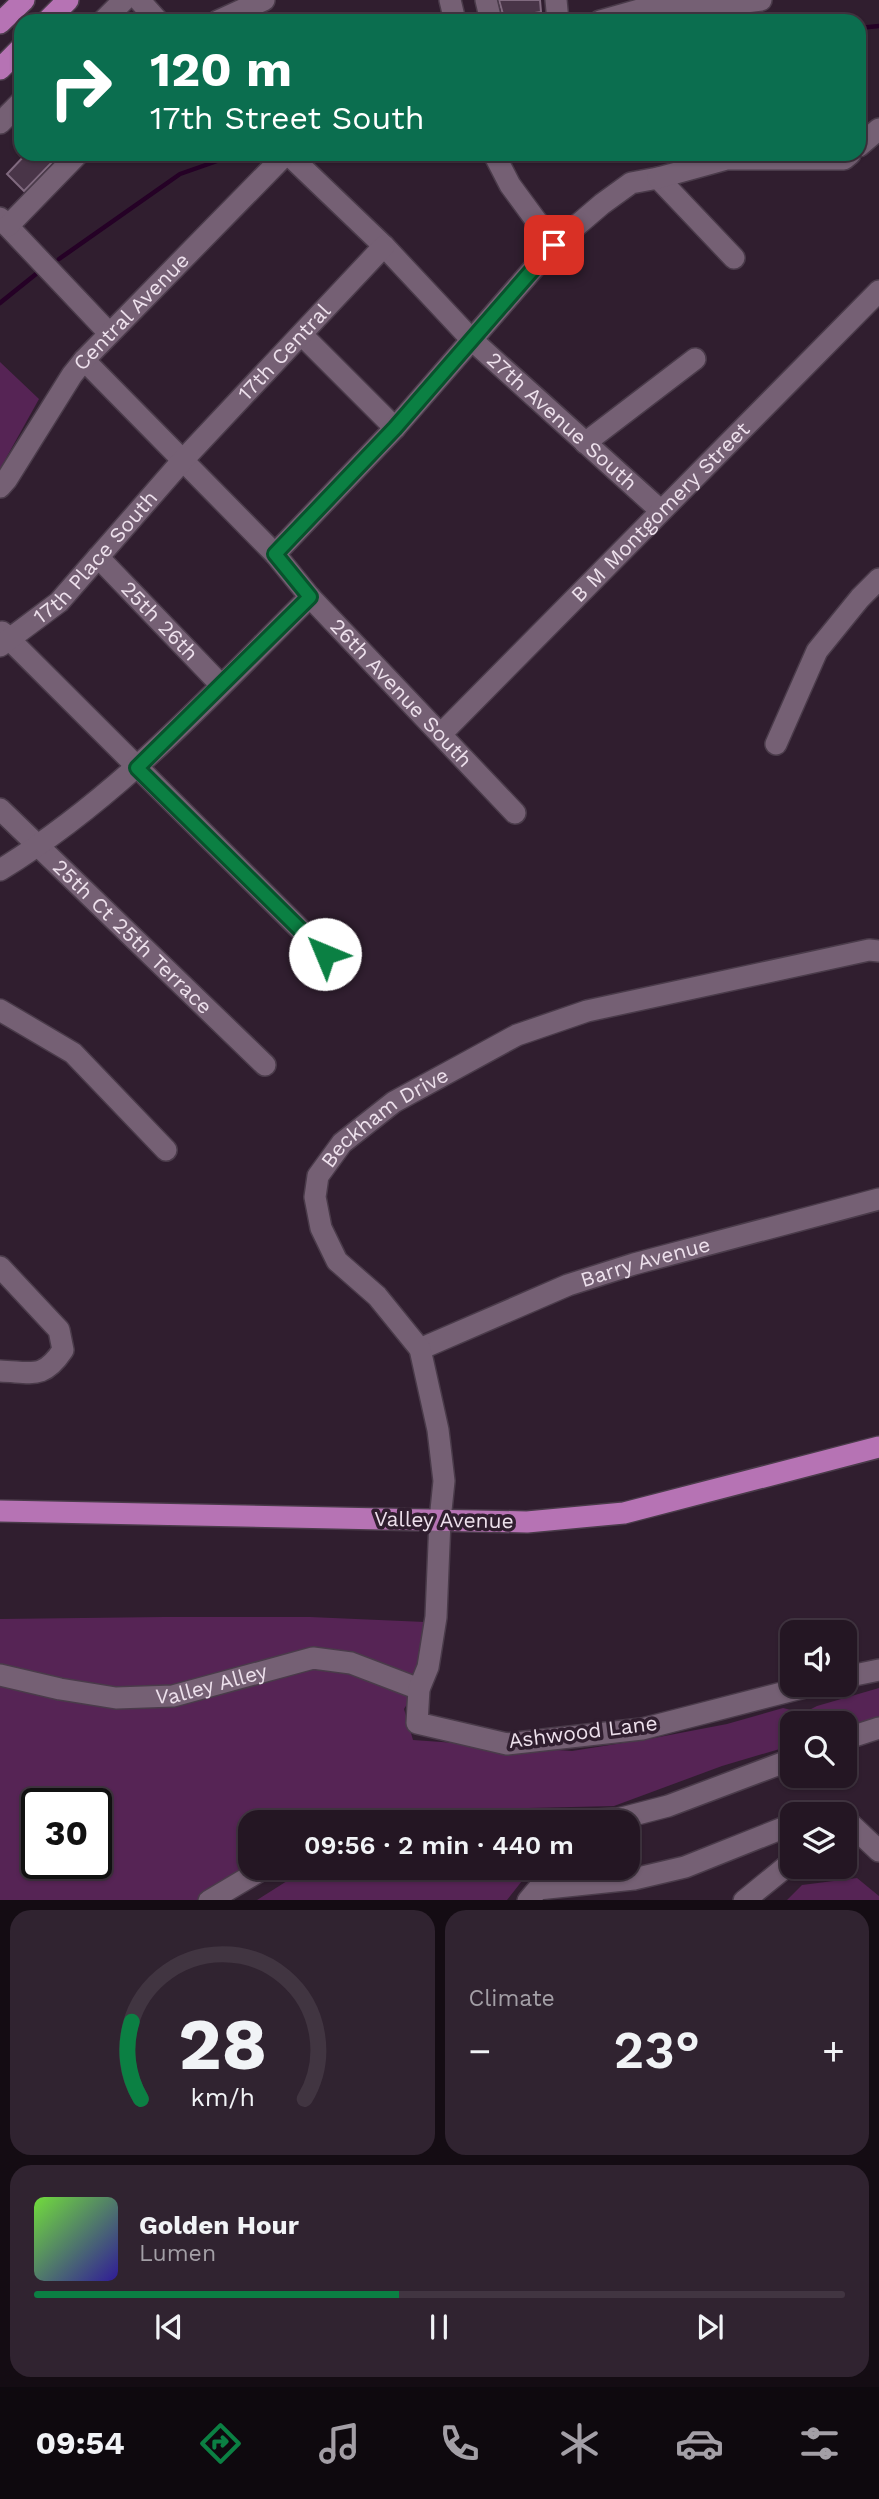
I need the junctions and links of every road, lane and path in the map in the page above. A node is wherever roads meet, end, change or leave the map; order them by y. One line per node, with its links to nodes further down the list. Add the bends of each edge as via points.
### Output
1 (24, 0): 13 (main road)
2 (68, 0): 8 (main road)
3 (124, 0): 9 (street)
4 (139, 0): 10 (street)
5 (264, 0): 11 (street)
6 (761, 0): 7 (street, via 699,8)
7 (664, 2): 12 (street)
8 (54, 14)
9 (110, 14)
10 (152, 14)
11 (233, 14)
12 (624, 14)
13 (0, 23)
14 (14, 57): 15 (main road)
15 (0, 69)
16 (14, 109): 17 (street)
17 (0, 123)
18 (71, 161): 24 (street)
19 (280, 161): 29 (street, Central Avenue)
20 (294, 161): 26 (street, 27th Avenue South)
21 (498, 161): 25 (street)
22 (720, 161): 23 (street)
23 (658, 178): 25 (street, via 631,183); 27 (street)
24 (5, 229): 29 (street)
25 (554, 245): 31 (street)
26 (384, 246): 30 (street, 17th Central); 31 (street, 27th Avenue South)
27 (734, 258)
28 (879, 291): 38 (street, B M Montgomery Street)
29 (109, 333): 33 (street, Central Avenue)
30 (302, 335): 34 (street); 36 (street, 17th Central)
31 (472, 340): 34 (street); 35 (street, 27th Avenue South)
32 (695, 359): 35 (street)
33 (84, 360): 36 (street, 26th Avenue South); 37 (street, Central Avenue)
34 (395, 428): 39 (street)
35 (585, 443): 38 (street, 27th Avenue South)
36 (183, 460): 39 (street, 26th Avenue South); 40 (street, 17th Place South)
37 (0, 487)
38 (660, 510): 45 (street, B M Montgomery Street)
39 (275, 554): 42 (street, 26th Avenue South)
40 (98, 557): 43 (street, 17th Place South, via 59,602); 44 (street, 25th 26th)
41 (879, 579): 46 (street, via 817,651)
42 (310, 597): 44 (street); 45 (street, 26th Avenue South)
43 (3, 639): 47 (street)
44 (221, 685): 47 (street)
45 (441, 734): 49 (street, 26th Avenue South)
46 (776, 744)
47 (137, 768): 50 (street); 53 (street)
48 (0, 809): 50 (street, 25th Ct 25th Terrace)
49 (515, 813)
50 (38, 847): 51 (street); 55 (street, 25th Ct 25th Terrace)
51 (0, 870)
52 (879, 951): 59 (street, Beckham Drive, via 587,1011 517,1035 394,1102 342,1143 318,1176 315,1197 321,1228 337,1261 377,1296)
53 (325, 954)
54 (0, 1010): 56 (street, via 73,1053)
55 (265, 1065)
56 (166, 1150)
57 (879, 1199): 59 (street, Barry Avenue, via 568,1285)
58 (0, 1267): 60 (street, via 59,1329 63,1350 43,1372)
59 (420, 1349): 63 (street, Beckham Drive, via 444,1481)
60 (0, 1371)
61 (879, 1447): 63 (main road, Valley Avenue, via 624,1513 527,1522)
62 (0, 1511): 63 (main road, Valley Avenue)
63 (440, 1520): 64 (street, Beckham Drive)
64 (436, 1617): 68 (street, Ashwood Lane, via 428,1667)
65 (879, 1670): 67 (street)
66 (0, 1675): 68 (street, Valley Alley, via 116,1698 173,1696 313,1658 351,1663)
67 (857, 1675)
68 (418, 1689): 69 (street, Ashwood Lane, via 418,1723 507,1744 642,1729)
69 (780, 1693)
70 (879, 1728): 71 (street)
71 (857, 1736)
72 (857, 1740): 73 (street)
73 (879, 1740)
74 (780, 1764): 75 (street)
75 (640, 1813)
76 (780, 1829): 82 (street, via 685,1867 634,1879 538,1889)
77 (857, 1833): 78 (street)
78 (879, 1851)
79 (780, 1871): 83 (street)
80 (244, 1880): 81 (street)
81 (209, 1900)
82 (528, 1900)
83 (744, 1900)

